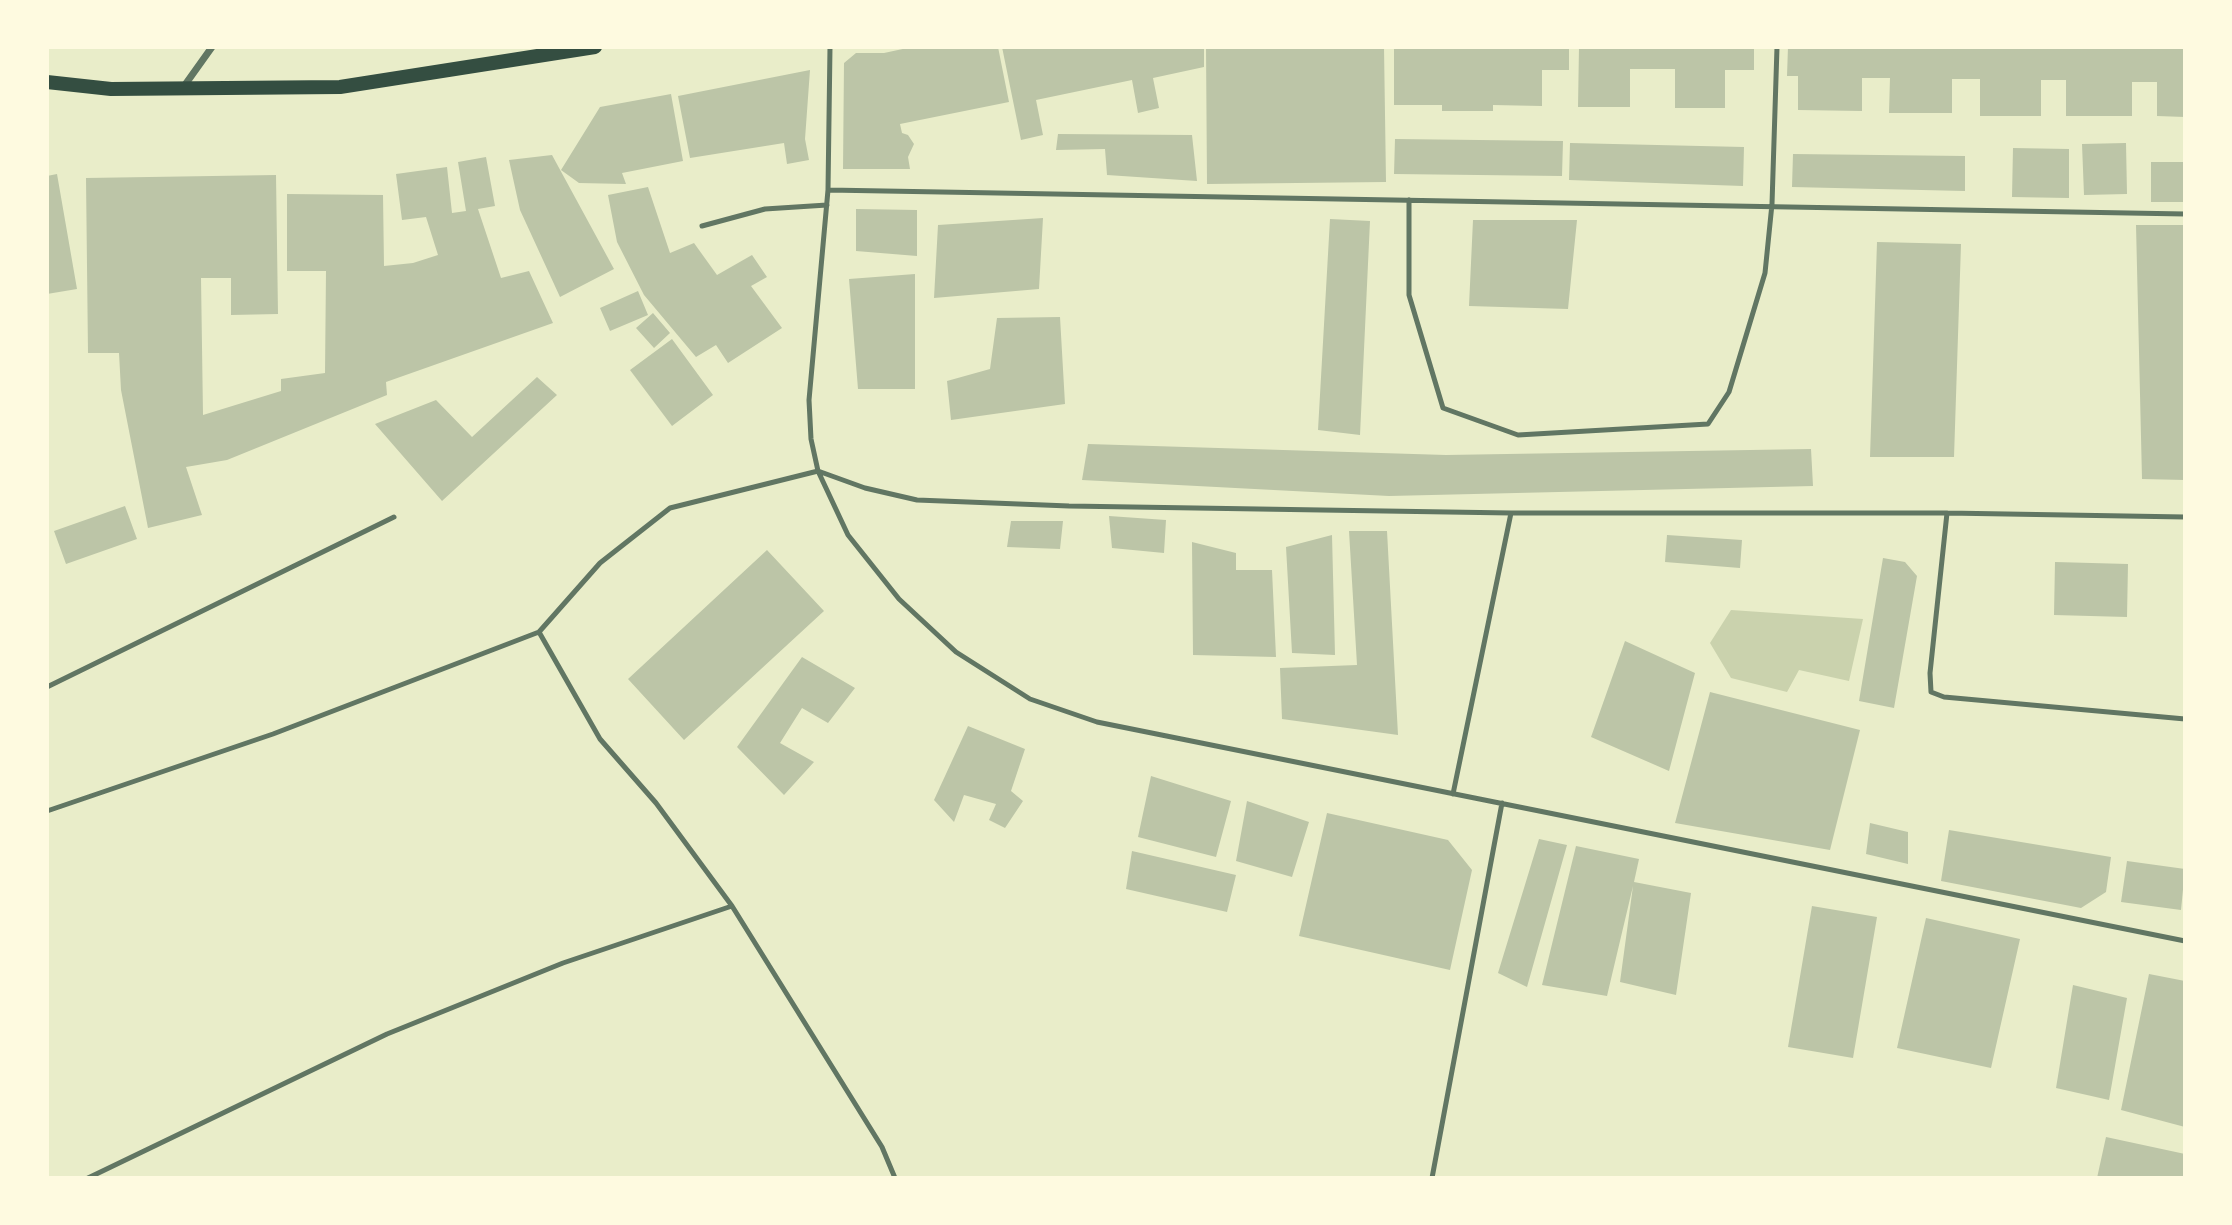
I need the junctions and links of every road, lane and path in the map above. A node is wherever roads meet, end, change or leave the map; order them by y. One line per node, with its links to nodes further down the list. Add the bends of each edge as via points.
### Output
1 (212, 47): 6 (street)
2 (830, 47): 7 (lane)
3 (1777, 47): 9 (lane)
4 (587, 48): 6 (main road, via 340,87)
5 (47, 82): 6 (main road, via 111,89)
6 (181, 89)
7 (828, 190): 8 (lane); 10 (lane)
8 (1409, 200): 9 (lane); 9 (lane, via 1409,295 1443,408 1518,435 1708,424 1729,392 1765,273)
9 (1772, 204): 11 (lane)
10 (827, 205): 12 (lane, via 765,209); 13 (lane, via 809,400)
11 (2185, 214)
12 (702, 226)
13 (818, 471): 14 (lane, via 917,500); 18 (lane, via 670,508 600,563); 21 (lane, via 849,535 898,599 956,652 1030,699 1097,722)
14 (1511, 513): 15 (lane); 21 (lane)
15 (1947, 513): 17 (lane); 20 (lane, via 1931,692 1944,697)
16 (394, 517): 19 (lane)
17 (2185, 517)
18 (538, 632): 23 (lane, via 273,734); 24 (lane, via 600,739 656,803)
19 (47, 687)
20 (2185, 719)
21 (1453, 793): 22 (lane)
22 (1502, 803): 25 (lane); 28 (lane)
23 (47, 811)
24 (732, 906): 26 (lane, via 563,963 387,1034); 27 (lane, via 882,1147)
25 (2185, 941)
26 (88, 1178)
27 (895, 1178)
28 (1432, 1178)

